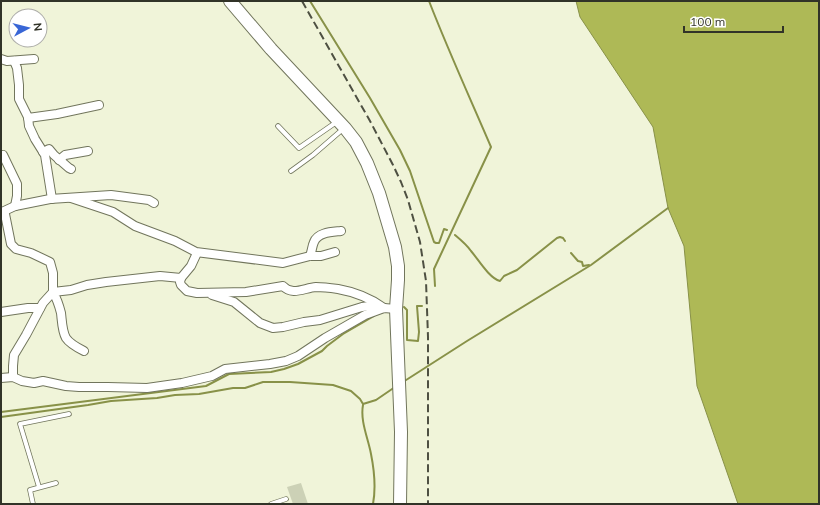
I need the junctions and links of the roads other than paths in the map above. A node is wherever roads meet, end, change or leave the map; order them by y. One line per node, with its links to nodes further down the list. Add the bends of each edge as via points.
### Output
1 (230, 1): 7 (main road, via 271,49)
2 (1, 59): 4 (street)
3 (34, 59): 4 (street)
4 (14, 61): 6 (street, via 19,99)
5 (99, 105): 6 (street)
6 (28, 118): 10 (street, via 29,126)
7 (342, 124): 8 (lane, via 299,148); 14 (lane, via 312,155); 28 (main road, via 356,142 367,163 395,247 398,280)
8 (278, 126)
9 (88, 151): 12 (street, via 65,156)
10 (43, 152): 12 (street, via 49,149); 16 (street)
11 (3, 155): 18 (street, via 17,184)
12 (59, 160): 13 (street)
13 (71, 169)
14 (291, 171)
15 (71, 198): 16 (street); 17 (street, via 111,195 149,200); 22 (street, via 113,212 135,226 176,241)
16 (52, 199): 18 (street)
17 (154, 203)
18 (15, 206): 19 (street)
19 (1, 212): 25 (street, via 5,214 11,244 16,249 50,262)
20 (341, 231): 23 (street, via 324,233 318,237 314,241)
21 (335, 252): 23 (street)
22 (198, 253): 23 (street, via 283,263); 24 (street)
23 (310, 256)
24 (181, 278): 25 (street, via 160,276 86,285); 26 (street, via 181,285 187,291)
25 (54, 292): 27 (street); 30 (street, via 66,337)
26 (207, 293): 28 (street, via 246,292 283,286 290,291 322,287 350,291); 28 (street, via 234,302 260,323 273,328 320,320 362,307)
27 (40, 308): 29 (street); 31 (street, via 14,355)
28 (390, 308): 31 (street, via 365,315 292,359 225,369 212,376 182,383 147,388 66,386 43,381 34,384); 39 (main road, via 399,377)
29 (1, 312)
30 (84, 351)
31 (13, 377): 32 (street)
32 (1, 378)
33 (69, 414): 35 (lane, via 20,424)
34 (56, 483): 35 (lane)
35 (39, 488): 37 (lane, via 30,490)
36 (286, 499): 38 (lane)
37 (33, 504)
38 (271, 504)
39 (400, 504)

